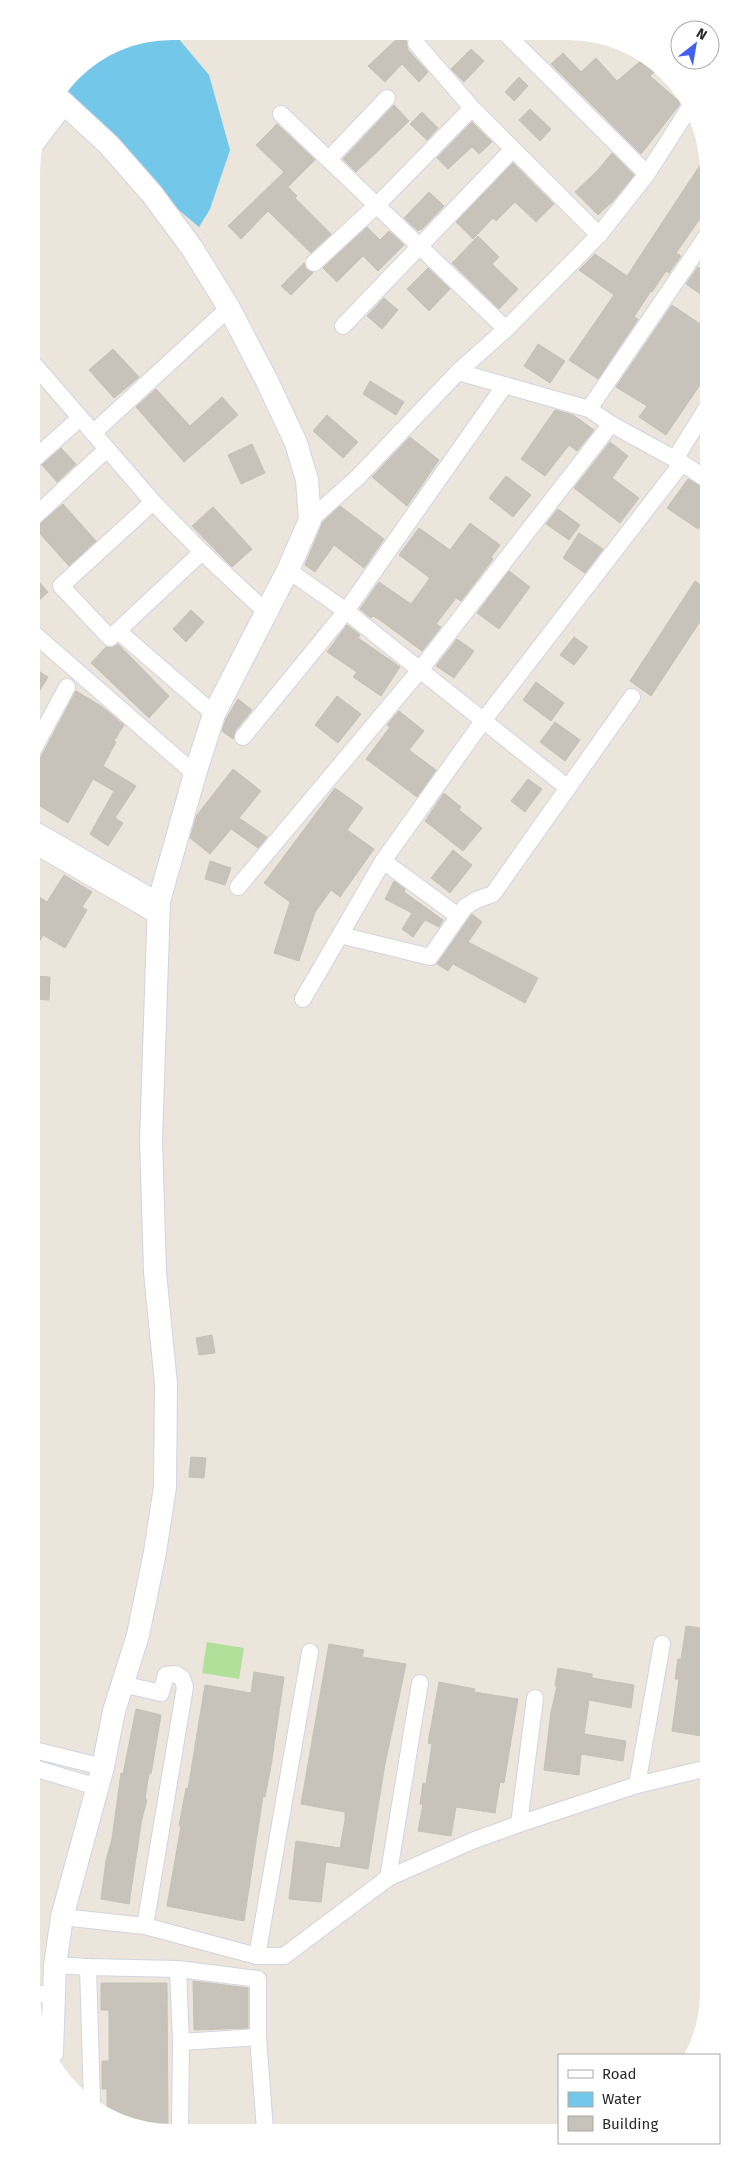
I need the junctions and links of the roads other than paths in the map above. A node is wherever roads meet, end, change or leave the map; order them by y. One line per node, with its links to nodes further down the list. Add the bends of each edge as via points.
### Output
1 (512, 40): 10 (street)
2 (416, 43): 5 (street)
3 (387, 98): 9 (street)
4 (61, 101): 16 (main road, via 109,145 152,194 192,248)
5 (472, 108): 8 (street); 11 (street)
6 (686, 113): 10 (street)
7 (282, 114): 9 (street)
8 (512, 150): 12 (street); 13 (street)
9 (329, 159): 11 (street)
10 (647, 174): 12 (street)
11 (377, 205): 13 (street); 15 (street)
12 (599, 235): 18 (street)
13 (420, 246): 17 (street); 18 (street)
14 (700, 246): 22 (street)
15 (314, 262)
16 (229, 308): 26 (street); 33 (main road, via 296,443 307,480)
17 (343, 326)
18 (506, 329): 20 (street)
19 (40, 371): 23 (street)
20 (458, 372): 21 (street); 33 (street, via 357,478)
21 (505, 385): 22 (street); 36 (street)
22 (589, 409): 25 (street)
23 (80, 418): 26 (street); 28 (street)
24 (700, 420): 29 (street)
25 (611, 424): 29 (street); 40 (street)
26 (93, 433): 27 (street)
27 (107, 449): 31 (street); 32 (street)
28 (40, 454)
29 (678, 461): 30 (street); 44 (street)
30 (700, 475)
31 (153, 502): 34 (street); 38 (street, via 61,586 110,638)
32 (40, 512)
33 (310, 520): 35 (main road)
34 (202, 552): 37 (street); 38 (street)
35 (288, 570): 36 (street); 37 (main road)
36 (346, 611): 40 (street); 46 (street)
37 (266, 612): 43 (main road)
38 (118, 631): 43 (street)
39 (40, 639): 47 (street)
40 (420, 670): 44 (street); 52 (street)
41 (67, 687): 45 (street)
42 (632, 697): 48 (street)
43 (214, 714): 47 (main road)
44 (483, 721): 48 (street); 51 (street)
45 (40, 737)
46 (243, 737)
47 (195, 774): 53 (main road)
48 (568, 788): 54 (street, via 493,894 465,907)
49 (40, 833): 53 (street)
50 (40, 848): 53 (street)
51 (384, 861): 54 (street); 55 (street)
52 (238, 887)
53 (158, 908): 60 (main road, via 151,1140 155,1272 166,1384 164,1487 142,1616)
54 (458, 916): 55 (street, via 430,957)
55 (340, 935): 56 (street)
56 (303, 999)
57 (662, 1644): 66 (street)
58 (310, 1652): 71 (street)
59 (420, 1683): 68 (street)
60 (122, 1684): 65 (main road); 70 (street, via 161,1693 165,1677 173,1674 182,1678 185,1686)
61 (535, 1698): 67 (street)
62 (40, 1753): 65 (street)
63 (40, 1769): 65 (street)
64 (700, 1770): 66 (street)
65 (100, 1778): 69 (main road)
66 (638, 1785): 67 (street)
67 (519, 1824): 68 (street)
68 (388, 1878): 71 (street, via 290,1952 277,1957)
69 (62, 1916): 70 (street); 72 (main road)
70 (145, 1926): 71 (street)
71 (257, 1956)
72 (55, 1965): 73 (street); 75 (main road)
73 (88, 1968): 74 (street); 79 (street)
74 (178, 1968): 76 (street, via 258,1979); 78 (street)
75 (44, 1995): 77 (main road)
76 (258, 2037): 78 (street); 81 (street)
77 (50, 2042)
78 (181, 2042): 80 (street)
79 (92, 2096)
80 (180, 2124)
81 (265, 2124)

